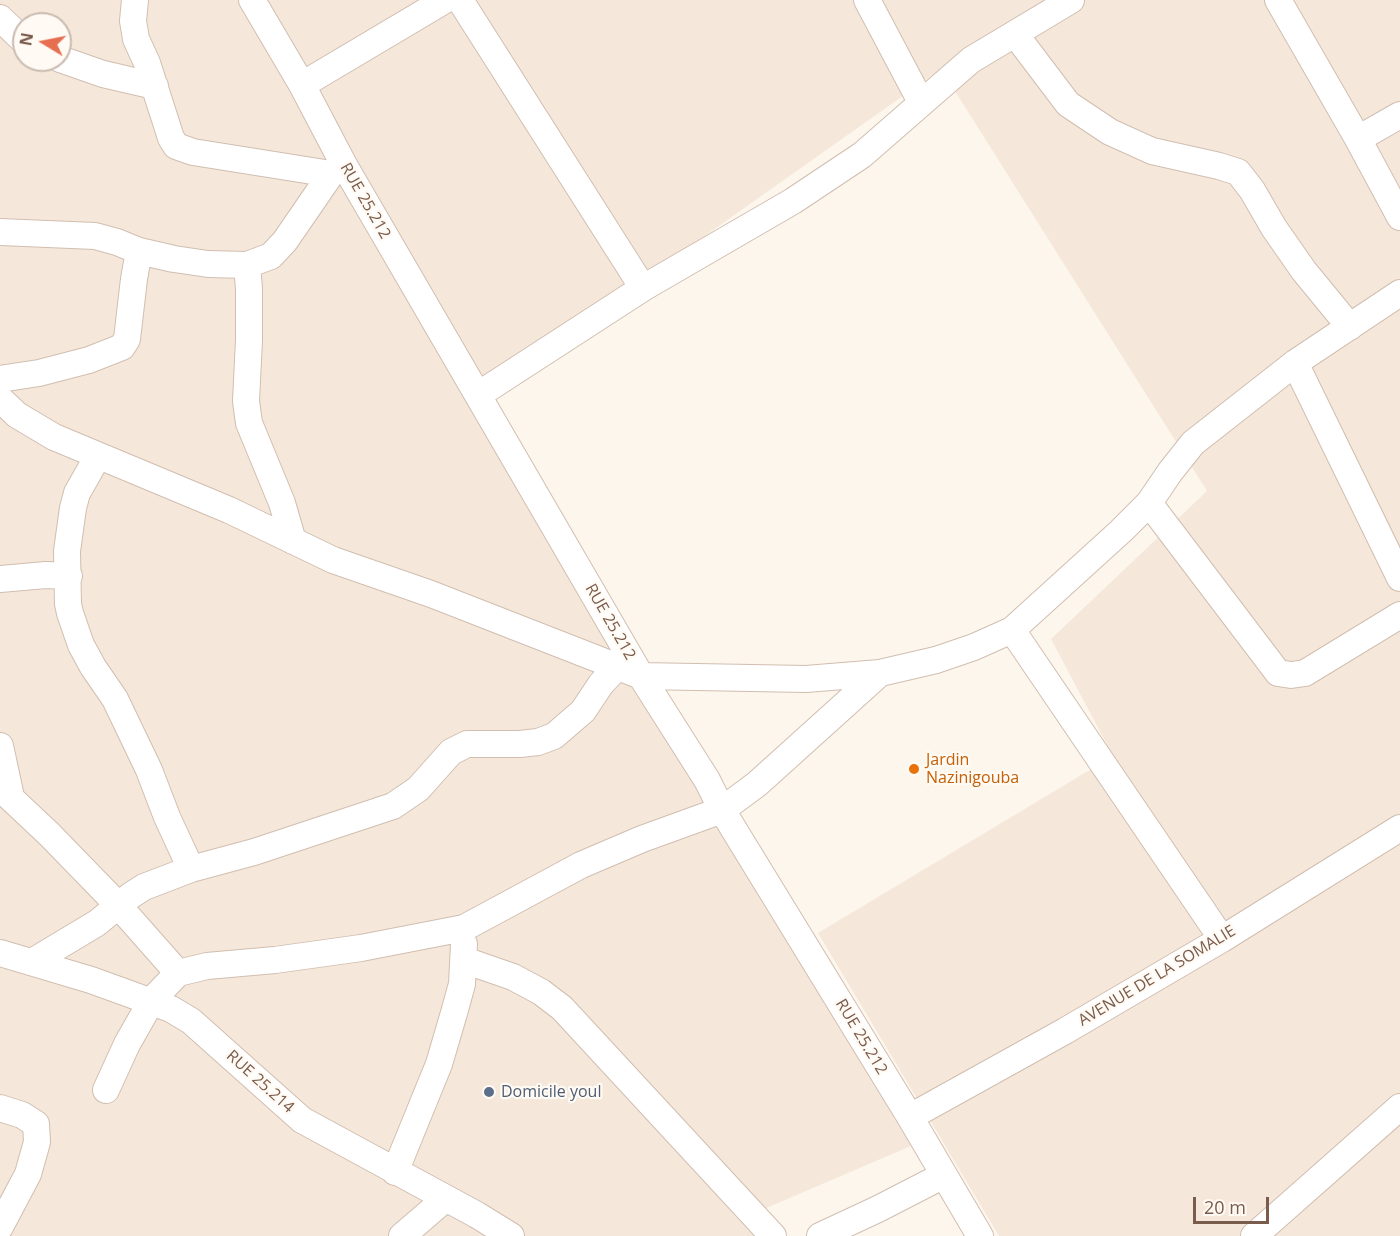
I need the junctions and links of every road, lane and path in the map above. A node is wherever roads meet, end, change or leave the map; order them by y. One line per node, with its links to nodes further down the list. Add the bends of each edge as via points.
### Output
1 (135, 0): 13 (street, via 136,39)
2 (252, 0): 12 (street, RUE 25.212)
3 (445, 0): 12 (street)
4 (460, 0): 22 (street)
5 (867, 0): 14 (street)
6 (1071, 0): 10 (street)
7 (1278, 0): 16 (street)
8 (0, 18): 9 (street)
9 (12, 30)
10 (1015, 34): 14 (street, via 971,60); 24 (street, via 1068,104 1110,132 1152,151 1238,172 1304,271)
11 (72, 63): 13 (street)
12 (302, 85): 17 (street, RUE 25.212)
13 (155, 86): 17 (street, via 176,146 193,152)
14 (921, 102): 22 (street, via 862,155 803,195)
15 (1400, 115): 16 (street)
16 (1358, 139): 18 (street)
17 (337, 169): 21 (street, via 271,256); 27 (street, RUE 25.212)
18 (1400, 217)
19 (0, 232): 20 (street, via 95,236)
20 (139, 251): 21 (street, via 208,264); 26 (street, via 127,339 122,347 39,373)
21 (247, 264): 30 (street, via 249,423)
22 (643, 288): 27 (street)
23 (1400, 293): 24 (street)
24 (1350, 327): 25 (street)
25 (1295, 363): 29 (street, via 1193,443); 32 (street)
26 (1, 395): 28 (street, via 17,415)
27 (478, 395): 38 (street, RUE 25.212)
28 (98, 456): 30 (street); 31 (street, via 73,508)
29 (1149, 503): 34 (street, via 1278,673 1305,673); 35 (street)
30 (293, 541): 36 (street, via 333,560)
31 (69, 576): 33 (street); 43 (street, via 68,604 78,636 120,709)
32 (1400, 578)
33 (0, 579)
34 (1400, 615)
35 (1012, 630): 37 (street, via 936,660); 46 (street)
36 (617, 667): 38 (street); 43 (street, via 583,711 554,736 520,744 467,744 451,752 418,789 393,806)
37 (880, 673): 38 (street, via 806,680); 41 (street, via 757,784)
38 (641, 676): 41 (street, RUE 25.212)
39 (0, 746): 40 (street)
40 (5, 793): 44 (street)
41 (722, 810): 45 (street, via 581,865); 55 (street, RUE 25.212)
42 (1400, 828): 46 (street, AVENUE DE LA SOMALIE)
43 (191, 869): 44 (street, via 144,887)
44 (118, 905): 49 (street, via 97,923); 50 (street)
45 (464, 928): 48 (street); 50 (street, via 362,948 207,966)
46 (1222, 939): 55 (street, AVENUE DE LA SOMALIE)
47 (0, 953): 49 (street, RUE 25.214)
48 (464, 960): 56 (street, via 462,984 439,1064); 62 (street, via 513,977 562,1008)
49 (32, 962): 51 (street, RUE 25.214)
50 (178, 973): 51 (street)
51 (152, 1000): 52 (street); 56 (street, RUE 25.214, via 191,1021 302,1120)
52 (106, 1090)
53 (1400, 1107): 65 (street)
54 (0, 1108): 59 (street, via 36,1124 37,1142 28,1174)
55 (910, 1118): 57 (street, RUE 25.212)
56 (395, 1172): 58 (street, RUE 25.214)
57 (944, 1175): 63 (street); 64 (street, RUE 25.212)
58 (445, 1199): 60 (street); 61 (street, RUE 25.214)
59 (0, 1227)
60 (402, 1236)
61 (510, 1236)
62 (773, 1236)
63 (820, 1236)
64 (980, 1236)
65 (1254, 1236)

